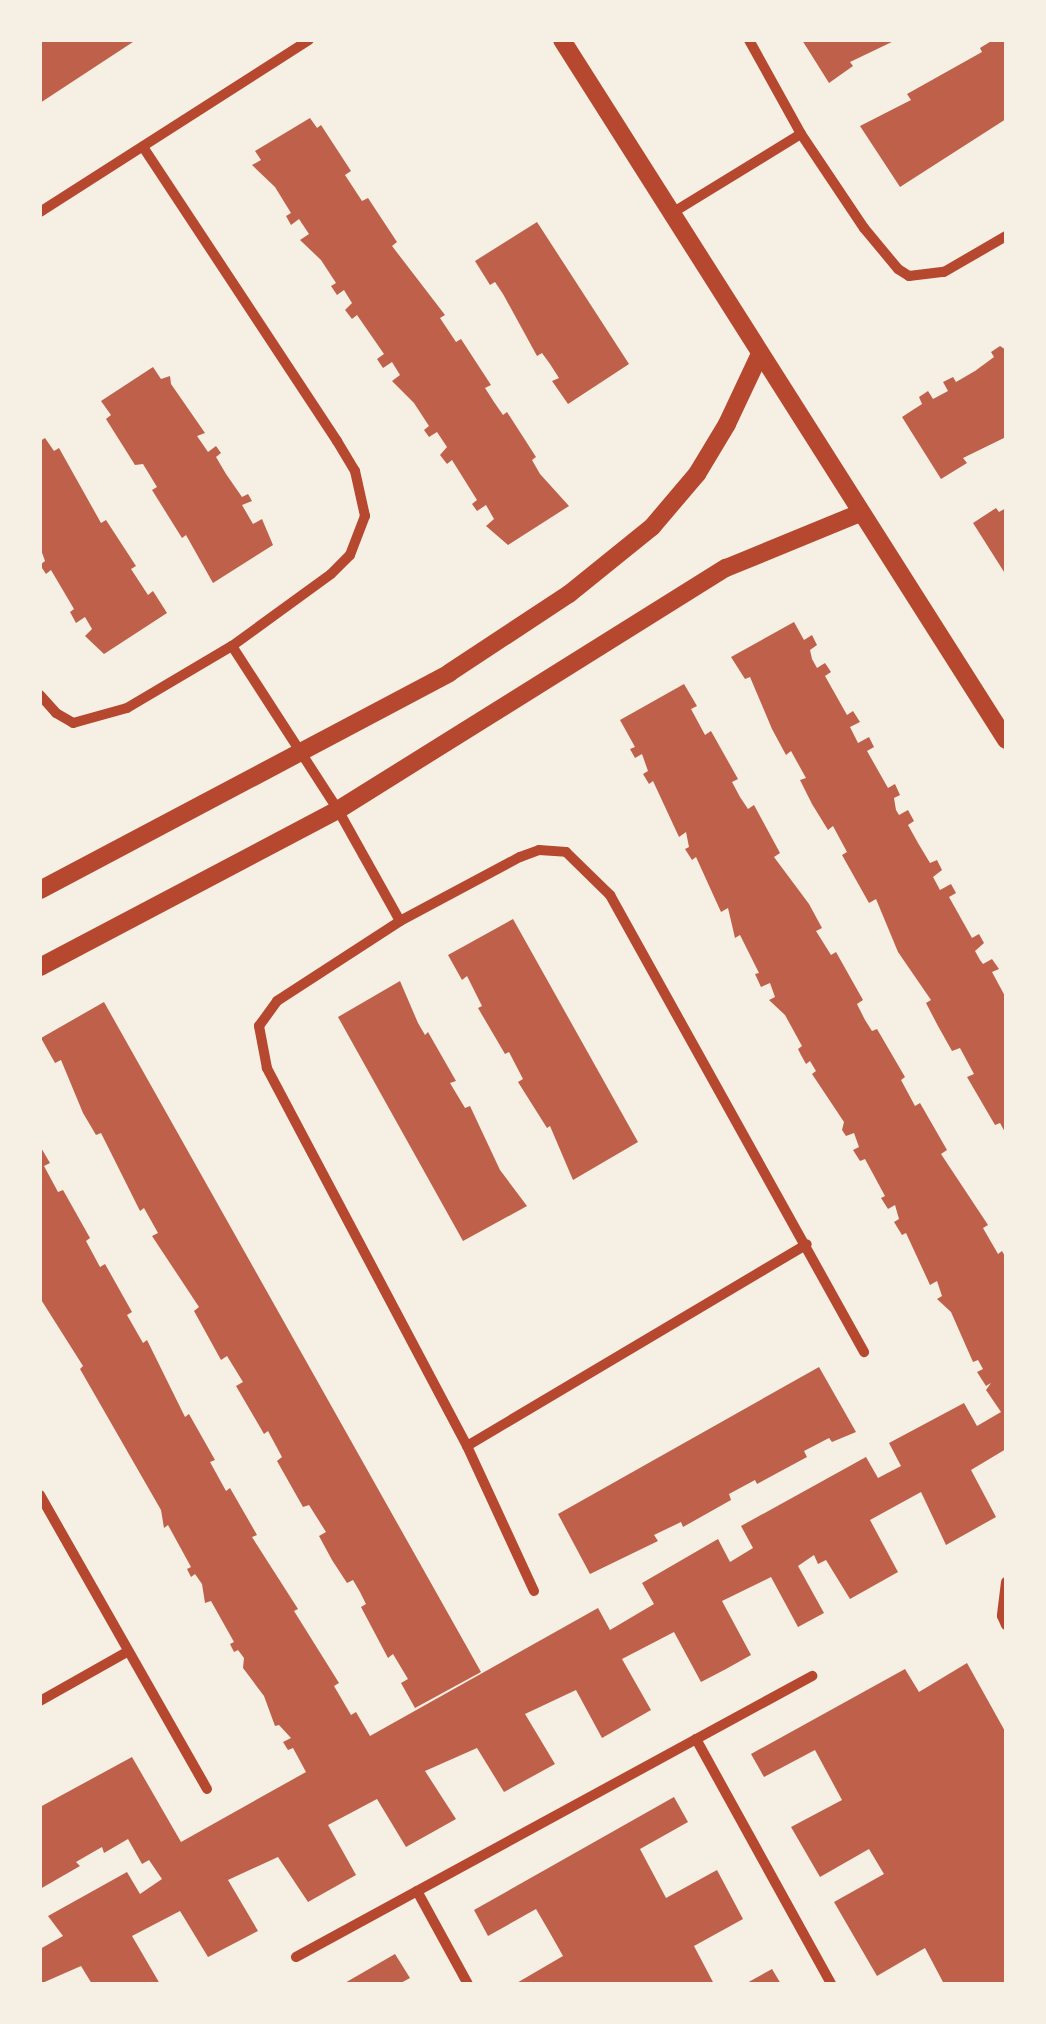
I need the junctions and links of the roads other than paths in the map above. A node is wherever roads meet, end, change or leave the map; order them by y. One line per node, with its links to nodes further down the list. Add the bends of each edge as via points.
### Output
1 (309, 40): 5 (street)
2 (562, 40): 7 (street)
3 (749, 40): 4 (street)
4 (801, 134): 7 (street); 8 (street, via 864,228 909,276 944,272)
5 (143, 147): 6 (street); 11 (street, via 337,441 354,471 365,516 350,555 331,574)
6 (40, 212)
7 (672, 212): 9 (street)
8 (1006, 236)
9 (760, 354): 10 (street); 14 (street, via 697,474 652,527 568,594 449,672)
10 (860, 513): 13 (street); 15 (street, via 679,595)
11 (232, 646): 12 (street, via 96,720 73,724); 14 (street)
12 (40, 696)
13 (1006, 740)
14 (300, 753): 15 (street); 16 (street)
15 (338, 810): 17 (street); 18 (street)
16 (40, 890)
17 (400, 921): 19 (street, via 530,854 553,849 578,860 610,895); 21 (street, via 265,1013 259,1026 267,1068)
18 (40, 967)
19 (807, 1244): 20 (street); 21 (street)
20 (864, 1352)
21 (467, 1446): 24 (street)
22 (40, 1495): 26 (street)
23 (1006, 1582): 25 (street)
24 (534, 1591)
25 (1006, 1624)
26 (127, 1652): 28 (street); 30 (street)
27 (812, 1676): 29 (street)
28 (40, 1701)
29 (696, 1739): 31 (street); 34 (street)
30 (207, 1789)
31 (418, 1891): 32 (street); 33 (street)
32 (296, 1957)
33 (468, 1984)
34 (832, 1984)

